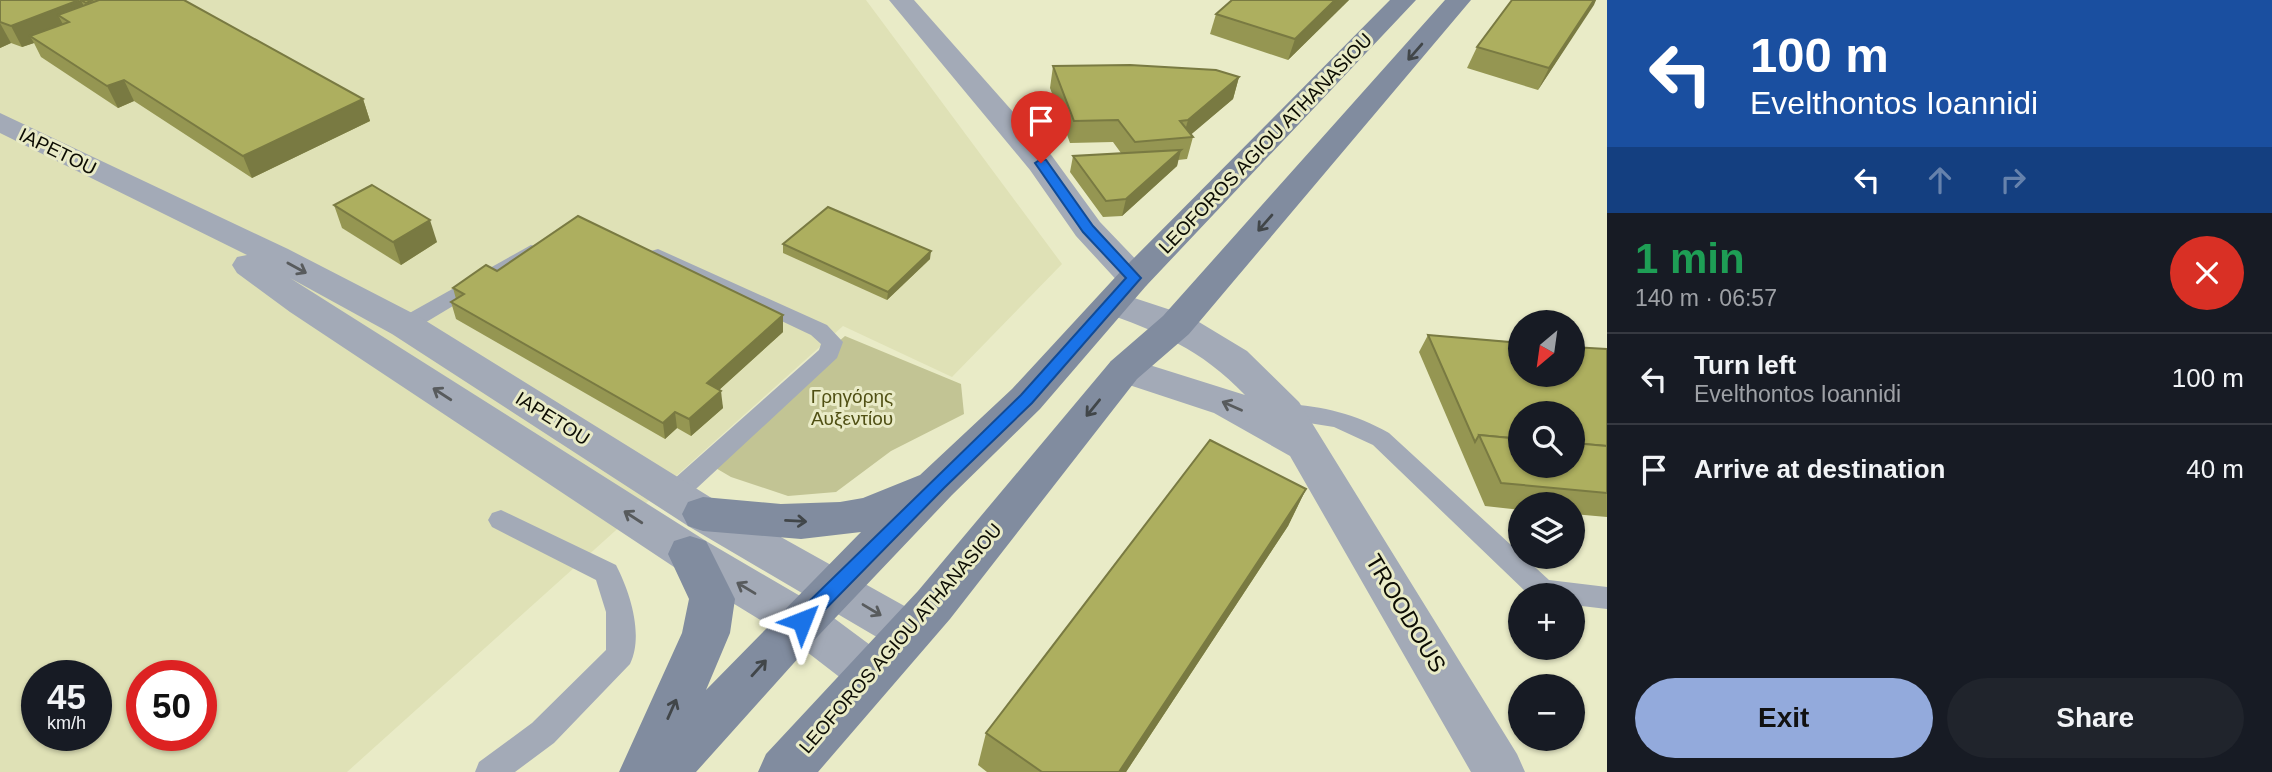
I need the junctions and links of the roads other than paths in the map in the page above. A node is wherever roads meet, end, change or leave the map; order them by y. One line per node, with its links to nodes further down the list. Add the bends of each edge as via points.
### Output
1 (901, 0): 10 (street, via 1041,163)
2 (1404, 0): 10 (main road, LEOFOROS AGIOU ATHANASIOU)
3 (1459, 0): 12 (main road, LEOFOROS AGIOU ATHANASIOU, one-way to 12)
4 (0, 122): 5 (street, IAPETOU)
5 (31, 138): 6 (street); 7 (street, IAPETOU)
6 (0, 155)
7 (191, 217): 11 (street, IAPETOU, one-way to 11); 18 (street, IAPETOU, one-way to 7, via 303,304)
8 (548, 242): 11 (lane)
9 (634, 244): 18 (lane, via 819,330 832,342 829,353)
10 (1124, 290): 12 (street, TROODOUS); 16 (main road, LEOFOROS AGIOU ATHANASIOU, via 1026,399)
11 (405, 325): 18 (street, IAPETOU)
12 (1176, 326): 13 (main road, LEOFOROS AGIOU ATHANASIOU); 14 (street, TROODOUS, via 1234,360)
13 (1124, 370): 15 (street, TROODOUS, one-way to 13, via 1228,403); 21 (main road, LEOFOROS AGIOU ATHANASIOU, one-way to 21)
14 (1285, 412): 15 (street, TROODOUS); 19 (lane, via 1327,414 1381,439 1542,590)
15 (1312, 453): 27 (street, TROODOUS)
16 (937, 484): 18 (main road, one-way to 16, via 802,522 860,516); 20 (main road, LEOFOROS AGIOU ATHANASIOU)
17 (501, 520): 23 (lane, via 607,573 620,612 620,655 542,733)
18 (689, 521): 20 (street, IAPETOU); 24 (main road, one-way to 18, via 710,620 712,599)
19 (1607, 598)
20 (818, 604): 21 (street, IAPETOU, one-way to 21); 22 (street, IAPETOU); 25 (main road, LEOFOROS AGIOU ATHANASIOU, one-way to 20)
21 (909, 632): 22 (main road, LEOFOROS AGIOU ATHANASIOU)
22 (872, 674): 26 (main road, LEOFOROS AGIOU ATHANASIOU)
23 (490, 772)
24 (645, 772)
25 (663, 772)
26 (784, 772)
27 (1499, 772)

